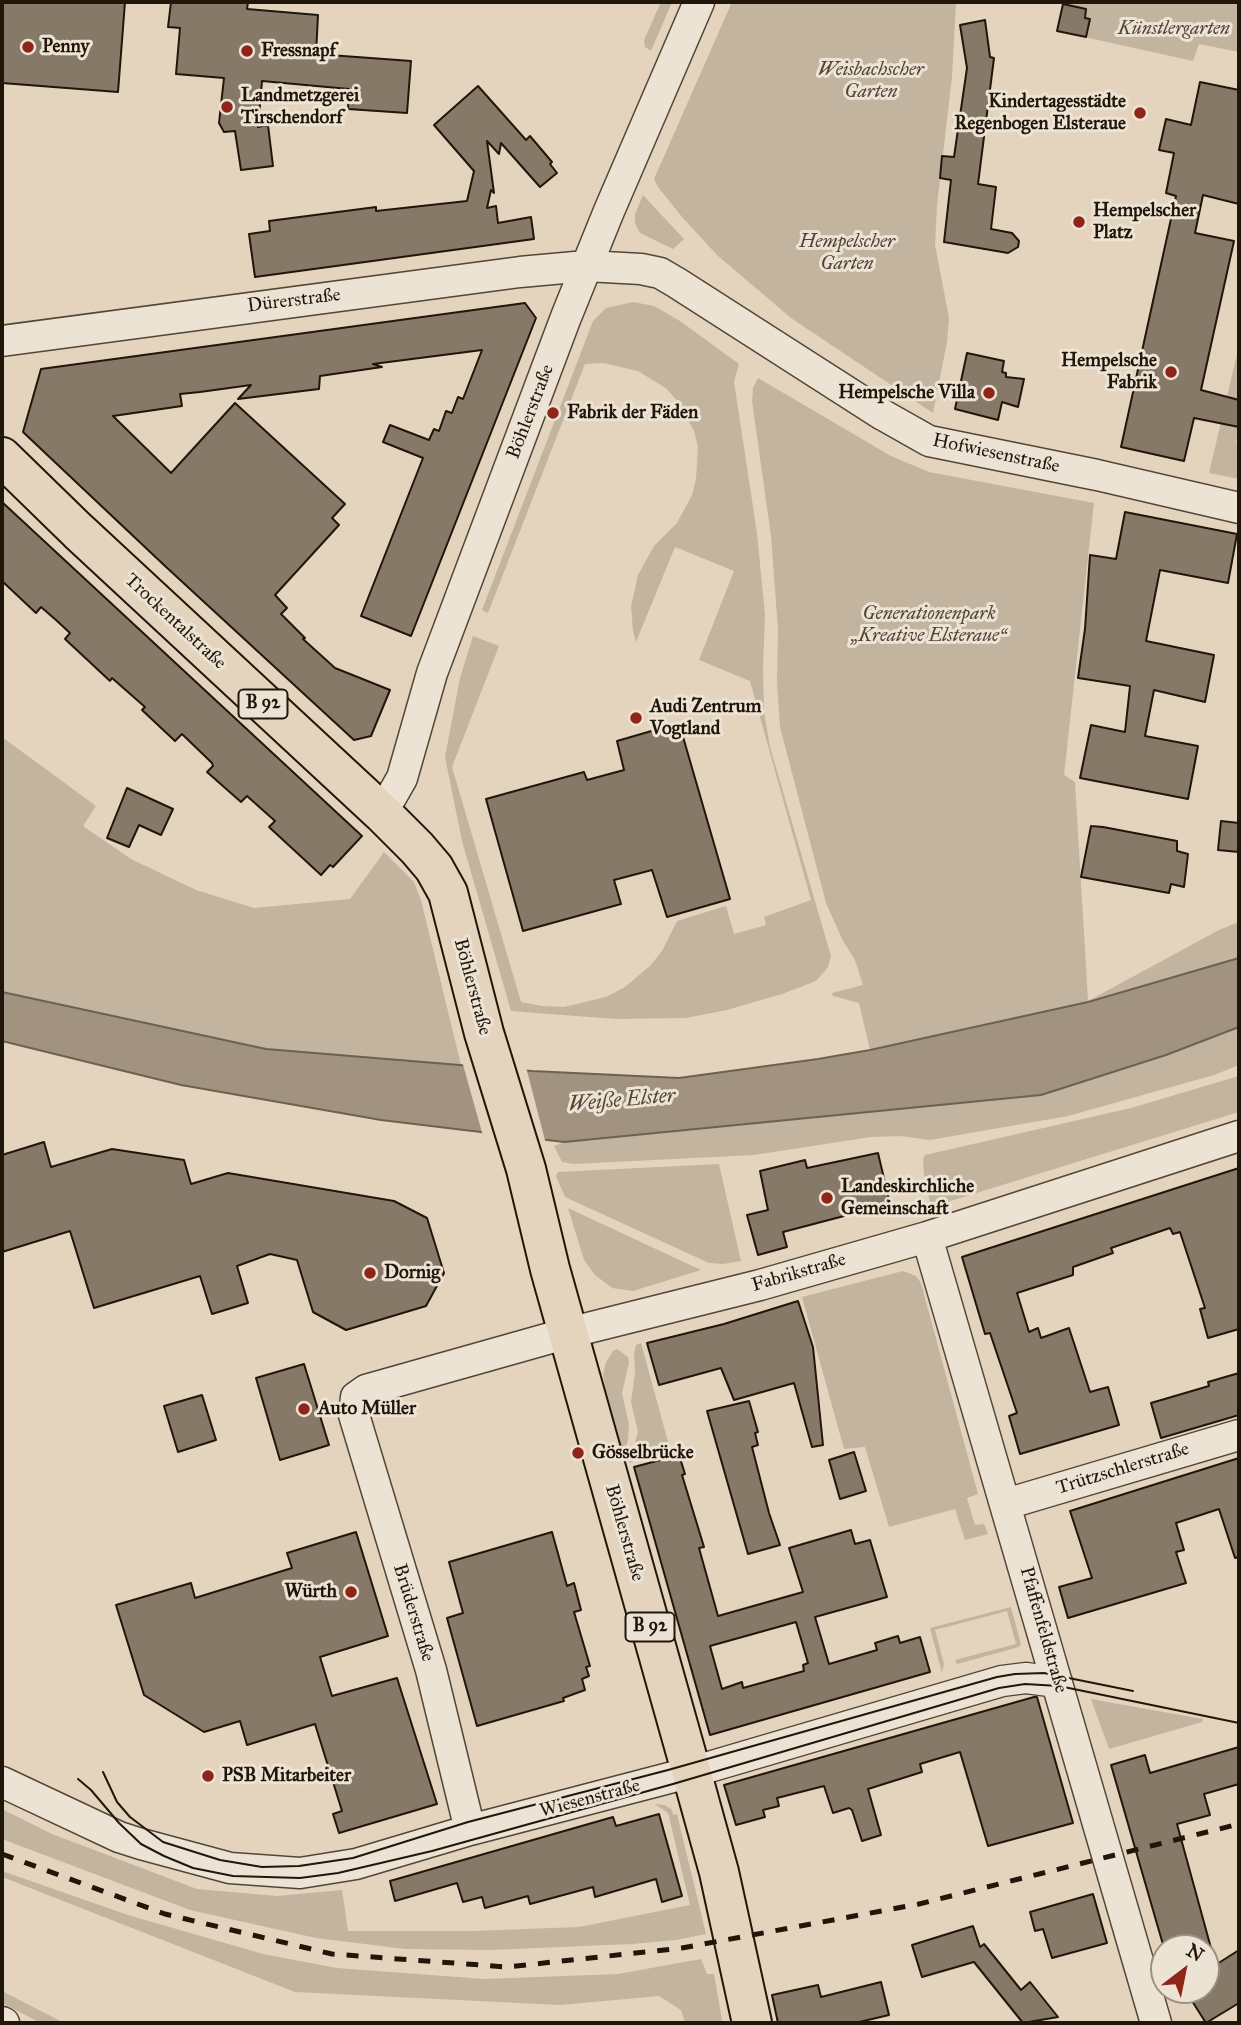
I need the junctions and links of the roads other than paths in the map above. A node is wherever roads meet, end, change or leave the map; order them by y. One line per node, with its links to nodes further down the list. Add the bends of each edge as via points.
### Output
1 (699, 2): 2 (street, Böhlerstraße)
2 (586, 266): 3 (street, Dürerstraße); 5 (street, Hofwiesenstraße, via 660,273 929,441); 6 (street, Böhlerstraße, via 454,611 402,779)
3 (2, 341)
4 (2, 457): 6 (main road, Trockentalstraße / B 92)
5 (1239, 508)
6 (382, 813): 9 (main road, Böhlerstraße / B 92, via 434,868 448,893)
7 (1239, 1136): 8 (street, Fabrikstraße)
8 (927, 1237): 9 (street, Fabrikstraße); 12 (street, Pfaffenfeldstraße)
9 (568, 1333): 10 (street, Fabrikstraße, via 366,1390); 14 (main road, Böhlerstraße / B 92)
10 (356, 1397): 16 (street, Brüderstraße, via 354,1415 430,1670)
11 (1239, 1435): 12 (street, Trützschlerstraße)
12 (1006, 1504): 13 (street, Pfaffenfeldstraße)
13 (1057, 1682): 14 (street, Wiesenstraße, via 1002,1681); 18 (street, Pfaffenfeldstraße)
14 (692, 1772): 16 (street, Wiesenstraße); 17 (main road, Böhlerstraße / B 92)
15 (2, 1782): 16 (street, Wiesenstraße, via 119,1837 230,1868 300,1873 356,1864)
16 (471, 1830)
17 (752, 2023)
18 (1156, 2023)

